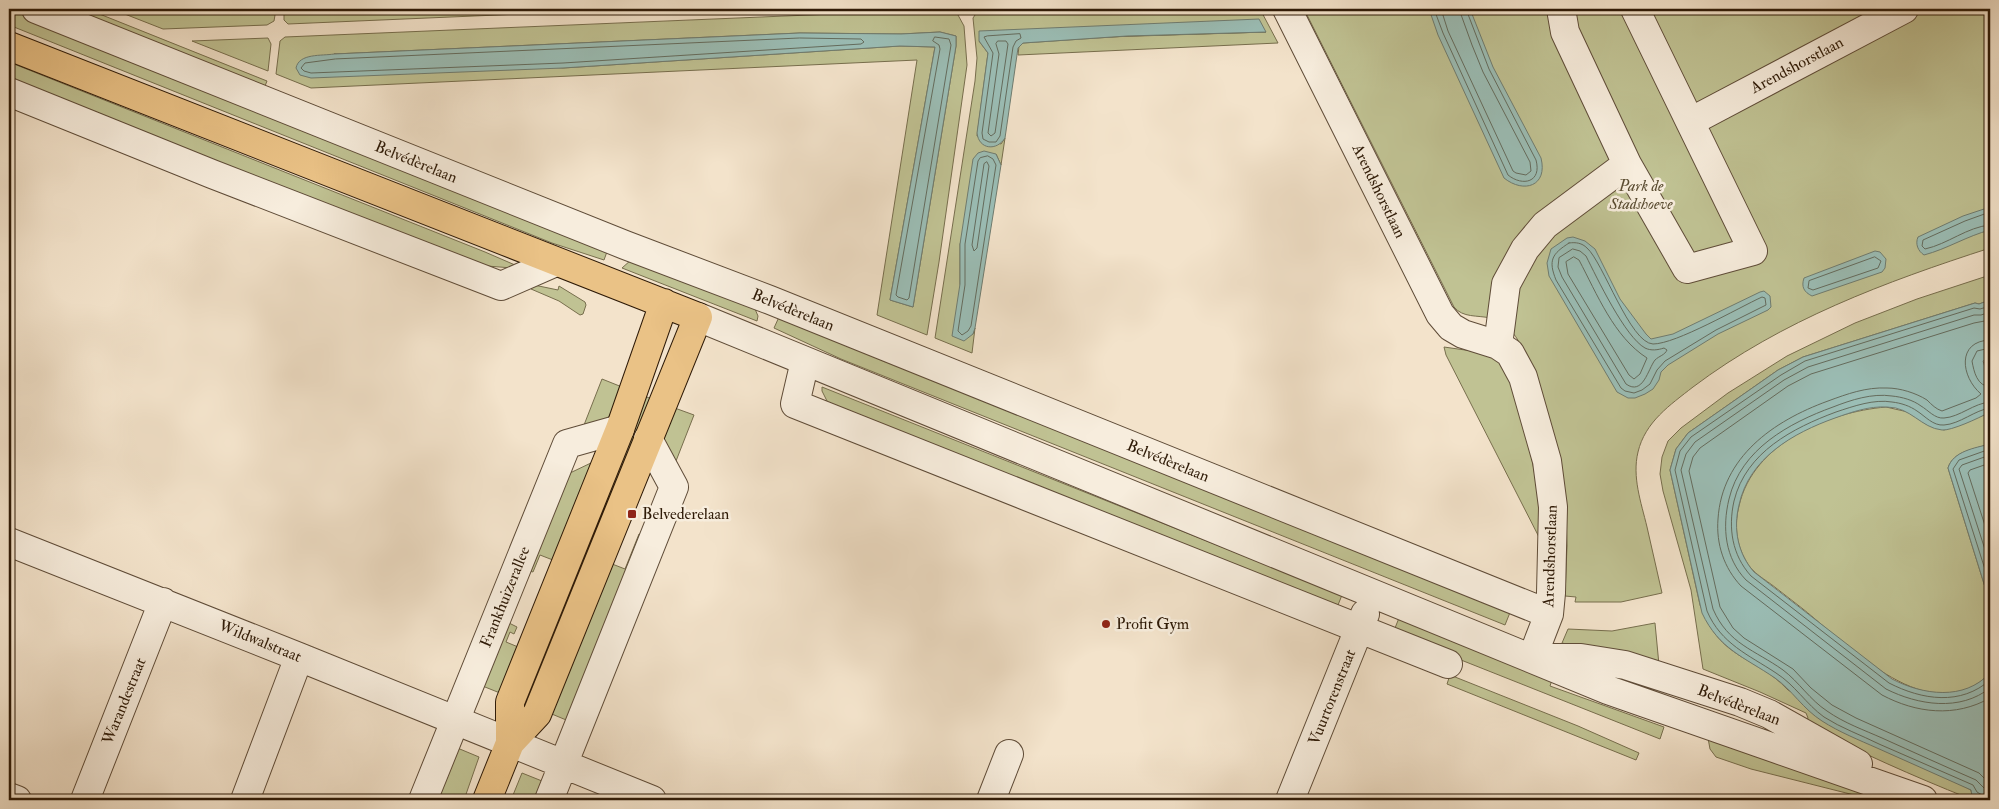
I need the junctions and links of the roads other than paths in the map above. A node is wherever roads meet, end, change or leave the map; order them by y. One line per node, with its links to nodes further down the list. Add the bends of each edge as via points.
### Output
1 (36, 9): 20 (street, Belvédèrelaan)
2 (1287, 9): 13 (street, Arendshorstlaan, via 1440,314 1451,327 1463,334)
3 (1561, 9): 9 (street, via 1565,32)
4 (1635, 9): 8 (street)
5 (1904, 9): 8 (street, Arendshorstlaan)
6 (9, 46): 10 (main road, Belvédèrelaan)
7 (9, 92): 10 (street, via 502,286)
8 (1690, 122): 9 (street, via 1753,252 1686,269)
9 (1627, 164): 13 (street, via 1545,225 1525,249 1506,284)
10 (556, 262): 11 (main road, Belvédèrelaan)
11 (664, 303): 12 (main road, Belvédèrelaan); 15 (main road)
12 (698, 317): 14 (street, Belvédèrelaan); 16 (main road)
13 (1498, 345): 20 (street, Arendshorstlaan, via 1510,353 1523,377 1547,461 1554,524)
14 (806, 361): 18 (street, Belvédèrelaan); 21 (street, via 795,404)
15 (620, 429): 25 (street, Frankhuizerallee, via 567,444); 26 (main road, via 510,702)
16 (648, 439): 26 (main road, via 537,714); 28 (street, via 674,487)
17 (9, 542): 19 (street, Wildwalstraat)
18 (1372, 593): 21 (street, Vuurtorenstraat); 23 (street, Belvédèrelaan)
19 (163, 602): 22 (street, Wildwalstraat); 31 (street, Warandestraat)
20 (1549, 614): 23 (street, Arendshorstlaan)
21 (1359, 630): 24 (street); 38 (street, Vuurtorenstraat)
22 (299, 657): 25 (street, Wildwalstraat); 32 (street)
23 (1532, 658): 39 (street, Belvédèrelaan, via 1608,690); 40 (street, Belvédèrelaan, via 1605,661 1740,702 1769,714 1878,776)
24 (1448, 664)
25 (455, 720): 26 (street, Wildwalstraat); 33 (street, Frankhuizerallee)
26 (510, 744): 28 (street, Wildwalstraat); 34 (main road)
27 (1009, 754): 37 (street)
28 (563, 764): 35 (street); 36 (street, Wildwalstraat)
29 (9, 797): 30 (street)
30 (17, 800)
31 (85, 800)
32 (245, 800)
33 (423, 800)
34 (487, 800)
35 (549, 800)
36 (652, 800)
37 (991, 800)
38 (1290, 800)
39 (1923, 800)
40 (1931, 800)

